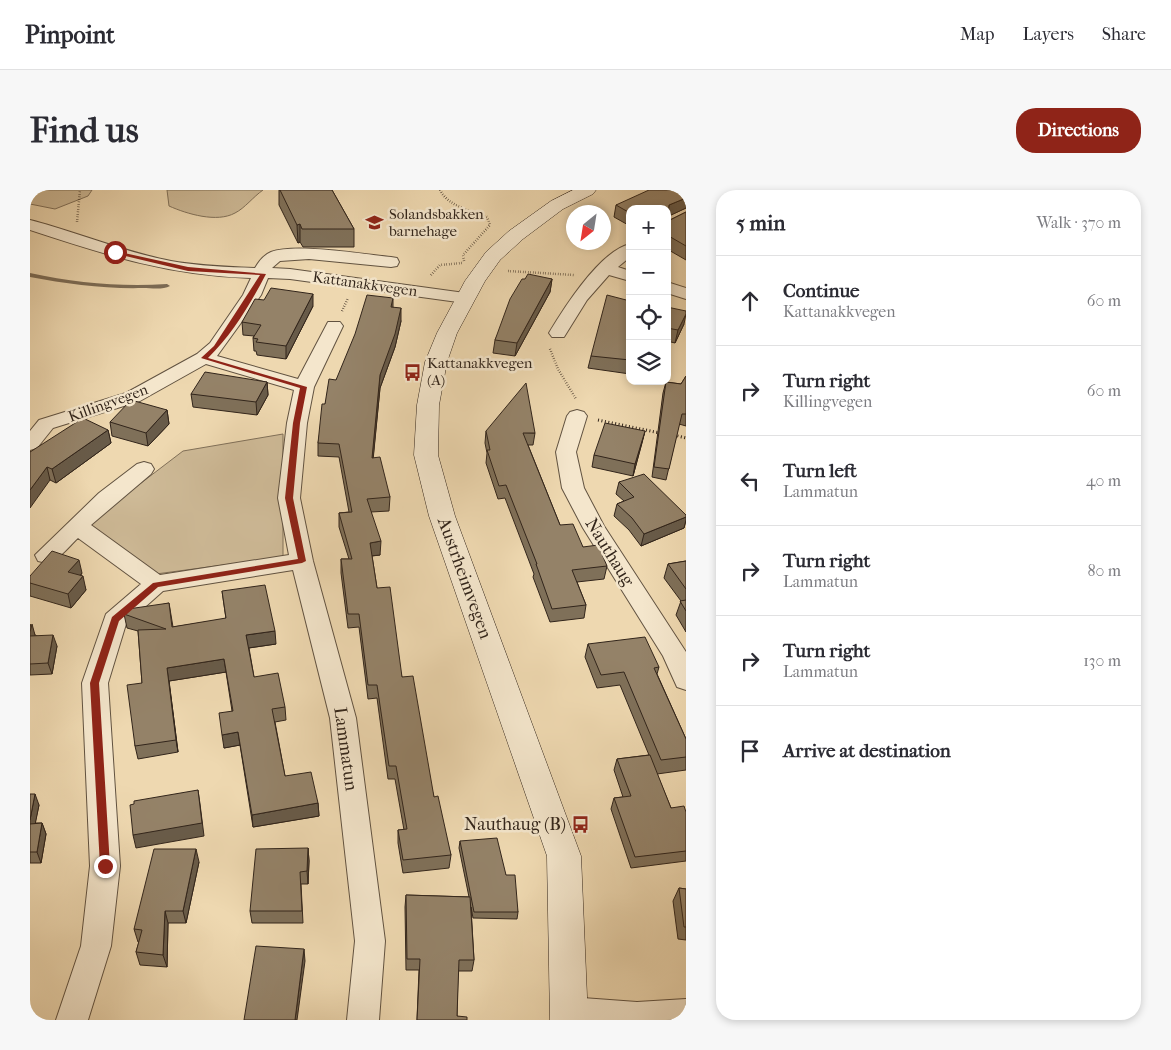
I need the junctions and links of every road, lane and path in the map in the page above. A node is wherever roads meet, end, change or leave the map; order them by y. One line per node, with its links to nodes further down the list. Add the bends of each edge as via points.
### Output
1 (80, 190): 5 (path)
2 (440, 190): 8 (path, via 456,205 486,217 490,225 463,255)
3 (587, 190): 16 (main road, Austrheimvegen, via 557,206 516,235 489,262)
4 (30, 225): 5 (street, Kattanakkvegen)
5 (75, 240): 11 (street, Kattanakkvegen, via 170,266)
6 (629, 250): 10 (street)
7 (391, 262): 11 (street, Kattanakkvegen, via 290,254 271,259 266,263)
8 (465, 262)
9 (505, 270): 10 (path)
10 (601, 272): 12 (street); 18 (street, via 576,299)
11 (263, 274): 13 (street, Kattanakkvegen); 19 (street, Killingvegen, via 216,347)
12 (626, 275)
13 (356, 282): 16 (street, Kattanakkvegen); 17 (path)
14 (671, 288): 15 (street)
15 (686, 294)
16 (465, 298): 33 (main road, Austrheimvegen, via 436,362 428,405 426,455 442,516 564,856)
17 (334, 326): 20 (street, Lammatun)
18 (558, 333): 22 (path, via 550,348 577,402)
19 (204, 358): 20 (street); 23 (street, Killingvegen, via 133,397)
20 (304, 387): 29 (street, Lammatun, via 289,498)
21 (30, 412): 23 (street)
22 (577, 416): 24 (path); 31 (street, Nauthaug, via 566,452 573,488 594,528 674,653)
23 (46, 424): 25 (street, Killingvegen)
24 (686, 438)
25 (30, 444)
26 (144, 469): 27 (street, via 106,498)
27 (77, 526): 28 (street); 30 (street)
28 (46, 555)
29 (302, 561): 30 (street); 35 (street, Lammatun, via 343,718 370,941)
30 (156, 584): 34 (street, via 115,620 95,683 105,866 96,946)
31 (686, 680)
32 (686, 1015): 33 (street, via 637,1018)
33 (569, 1016)
34 (72, 1020)
35 (363, 1020)

